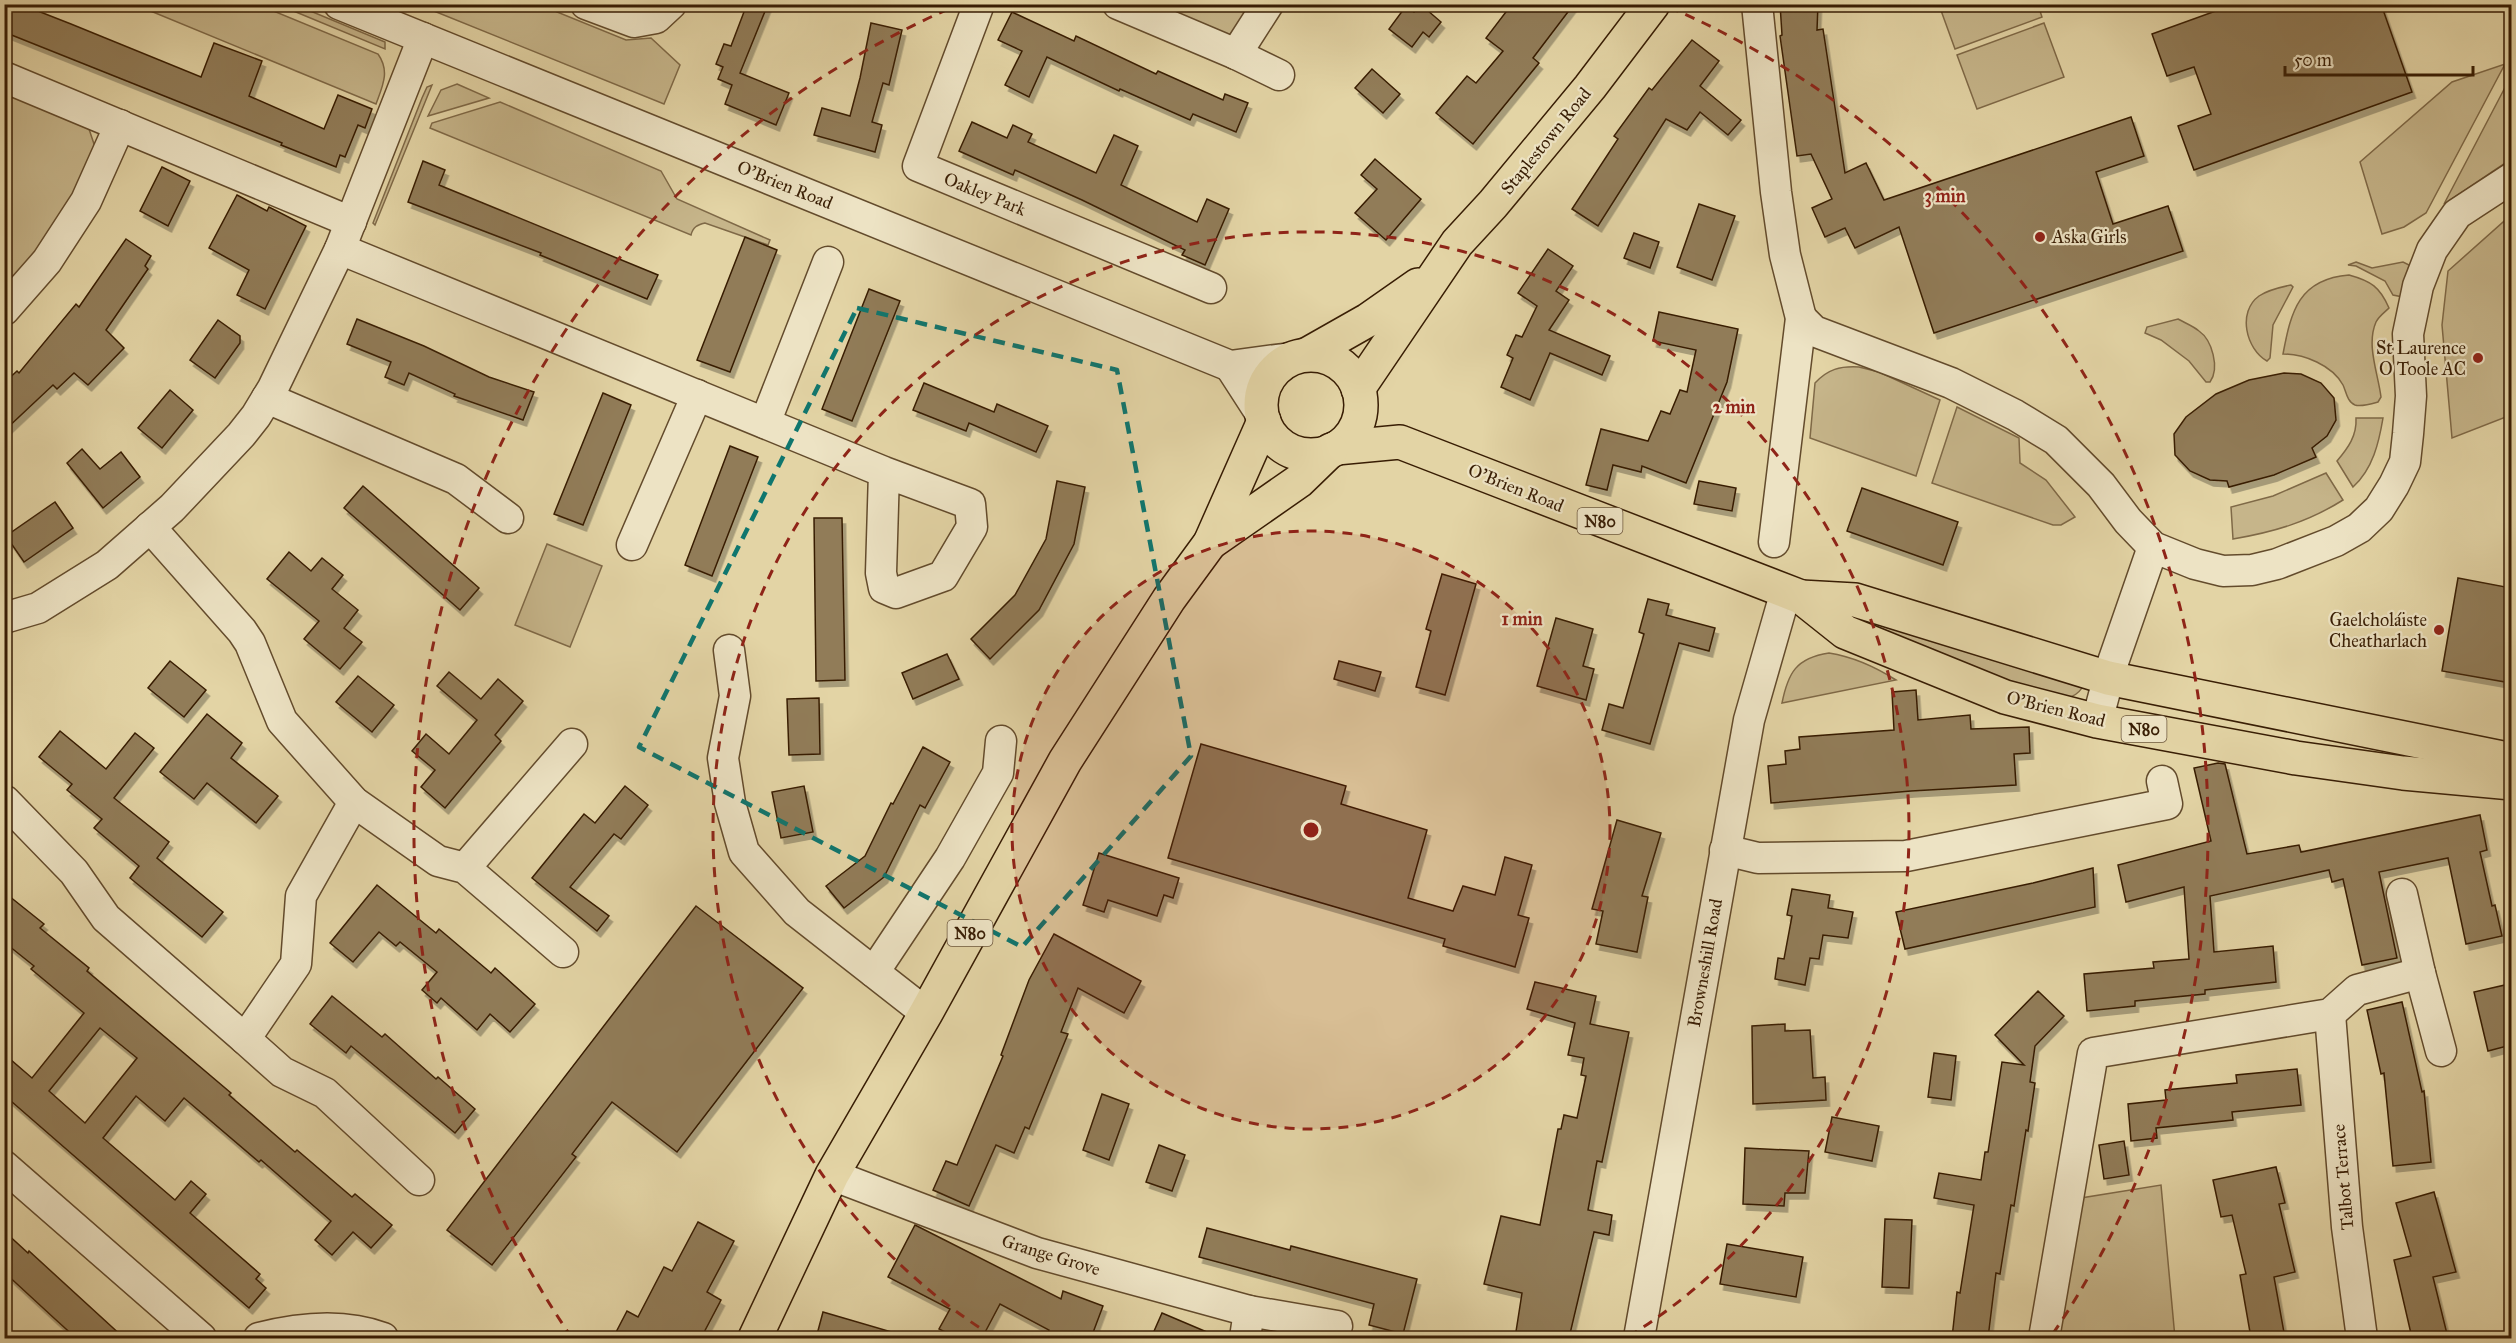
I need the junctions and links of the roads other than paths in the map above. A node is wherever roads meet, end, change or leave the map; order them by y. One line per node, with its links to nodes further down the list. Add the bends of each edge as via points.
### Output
1 (339, 4): 10 (street, O'Brien Road)
2 (586, 4): 3 (street, via 634,22 656,18)
3 (671, 4)
4 (979, 4): 19 (street, Oakley Park, via 918,166)
5 (1118, 4): 9 (street)
6 (1268, 4): 11 (street)
7 (1653, 4): 18 (main road, Staplestown Road, via 1590,87)
8 (1757, 4): 21 (street, via 1785,255)
9 (1154, 12): 11 (street)
10 (423, 38): 16 (street); 23 (street, O'Brien Road)
11 (1236, 54): 12 (street)
12 (1279, 75)
13 (4, 77): 14 (street)
14 (120, 125): 16 (street); 20 (street, via 86,201 47,261)
15 (2511, 178): 37 (street, via 2457,214 2432,250 2418,286 2408,334 2410,396 2405,462 2379,509 2336,542 2252,570 2223,571)
16 (346, 235): 25 (street); 26 (street)
17 (828, 262): 28 (street)
18 (1435, 274): 22 (main road, Staplestown Road, via 1368,320); 24 (main road, Staplestown Road)
19 (1211, 288)
20 (4, 310)
21 (1802, 318): 34 (street); 37 (street, via 1814,331 1951,383 2056,440 2101,485)
22 (1299, 356): 23 (street, O'Brien Road); 24 (main road, N80, via 1325,356 1340,364 1352,376); 27 (main road, N80, via 1276,368 1266,381 1261,398)
23 (1230, 366): 27 (street)
24 (1358, 392): 29 (main road, O'Brien Road / N80); 30 (main road, N80, via 1360,409 1356,425)
25 (697, 395): 28 (street); 36 (street)
26 (267, 398): 32 (street, via 456,478); 33 (street, via 241,435)
27 (1262, 417): 30 (main road, N80, via 1267,430 1292,451 1307,454); 35 (main road, N80)
28 (765, 423): 31 (street)
29 (1400, 442): 30 (main road, O'Brien Road / N80); 38 (main road, O'Brien Road / N80)
30 (1334, 449): 35 (main road, N80, via 1299,481)
31 (884, 472)
32 (508, 518)
33 (150, 527): 39 (street, via 106,565 38,608); 49 (street, via 242,631 282,721)
34 (1774, 542)
35 (1210, 543): 56 (main road, N80, via 1169,599 1065,761)
36 (632, 545)
37 (2153, 547): 41 (street)
38 (1794, 594): 41 (main road, O'Brien Road / N80, via 1856,600); 42 (main road, O'Brien Road / N80, via 1845,632 2005,697); 50 (street, Browneshill Road, via 1749,720)
39 (4, 618)
40 (729, 650): 54 (street, via 735,696 723,758 744,852 797,912)
41 (2108, 678): 42 (street); 45 (main road, O'Brien Road / N80)
42 (2097, 720): 47 (main road, O'Brien Road / N80, via 2296,758)
43 (1001, 741): 54 (street, via 998,773 950,858)
44 (572, 744): 51 (street)
45 (2511, 760)
46 (2162, 781): 50 (street, via 2167,804 1906,856 1758,858)
47 (2511, 783)
48 (4, 801): 58 (street, via 74,872 106,918)
49 (354, 801): 51 (street, via 438,861); 58 (street, via 301,896 296,964)
50 (1725, 850): 69 (street, Browneshill Road)
51 (465, 868): 53 (street)
52 (2402, 894): 55 (street)
53 (563, 952)
54 (874, 972): 56 (street)
55 (2420, 973): 57 (street, via 2357,990); 59 (street)
56 (926, 1013): 61 (main road, N80)
57 (2330, 1014): 70 (street, via 2093,1053); 71 (street, Talbot Terrace, via 2347,1227)
58 (246, 1039): 62 (street, via 282,1072 325,1093)
59 (2441, 1051)
60 (4, 1166): 65 (street)
61 (832, 1175): 63 (street, Grange Grove, via 1037,1253); 68 (main road, N80)
62 (419, 1180)
63 (1247, 1325): 64 (street, Grange Grove)
64 (1337, 1326)
65 (201, 1338)
66 (259, 1338): 67 (street, via 291,1330 327,1329)
67 (382, 1338)
68 (754, 1338)
69 (1639, 1338)
70 (2044, 1338)
71 (2362, 1338)

